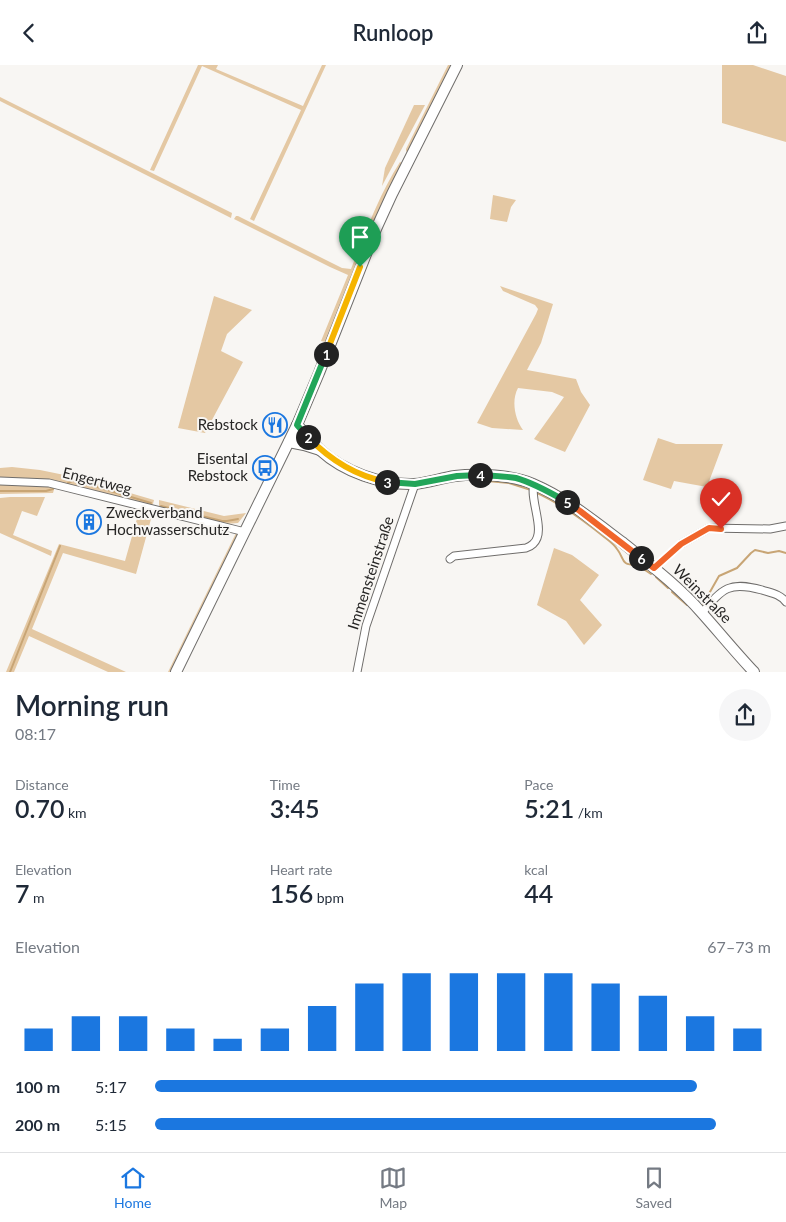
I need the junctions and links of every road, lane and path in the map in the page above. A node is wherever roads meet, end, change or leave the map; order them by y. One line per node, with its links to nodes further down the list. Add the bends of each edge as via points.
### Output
1 (457, 65): 2 (main road, via 372,237)
2 (297, 425): 3 (main road); 4 (main road, Weinstraße)
3 (289, 442): 4 (main road, Weinstraße); 9 (main road)
4 (321, 450): 6 (main road, Weinstraße, via 340,464 370,478)
5 (0, 481): 9 (street, Engertweg, via 49,483)
6 (415, 484): 7 (main road, Weinstraße, via 457,476 502,476 515,478); 15 (street, Immensteinstraße, via 366,626)
7 (533, 488): 10 (street, via 538,531 534,544 526,548); 11 (main road, Weinstraße, via 580,511)
8 (786, 525): 11 (street, via 770,529 709,528 681,544)
9 (245, 532): 14 (main road)
10 (450, 559)
11 (654, 568): 13 (main road, Weinstraße)
12 (786, 602): 13 (street, via 777,594 740,585 719,593)
13 (702, 613): 16 (main road, Weinstraße)
14 (176, 672)
15 (357, 672)
16 (754, 672)

